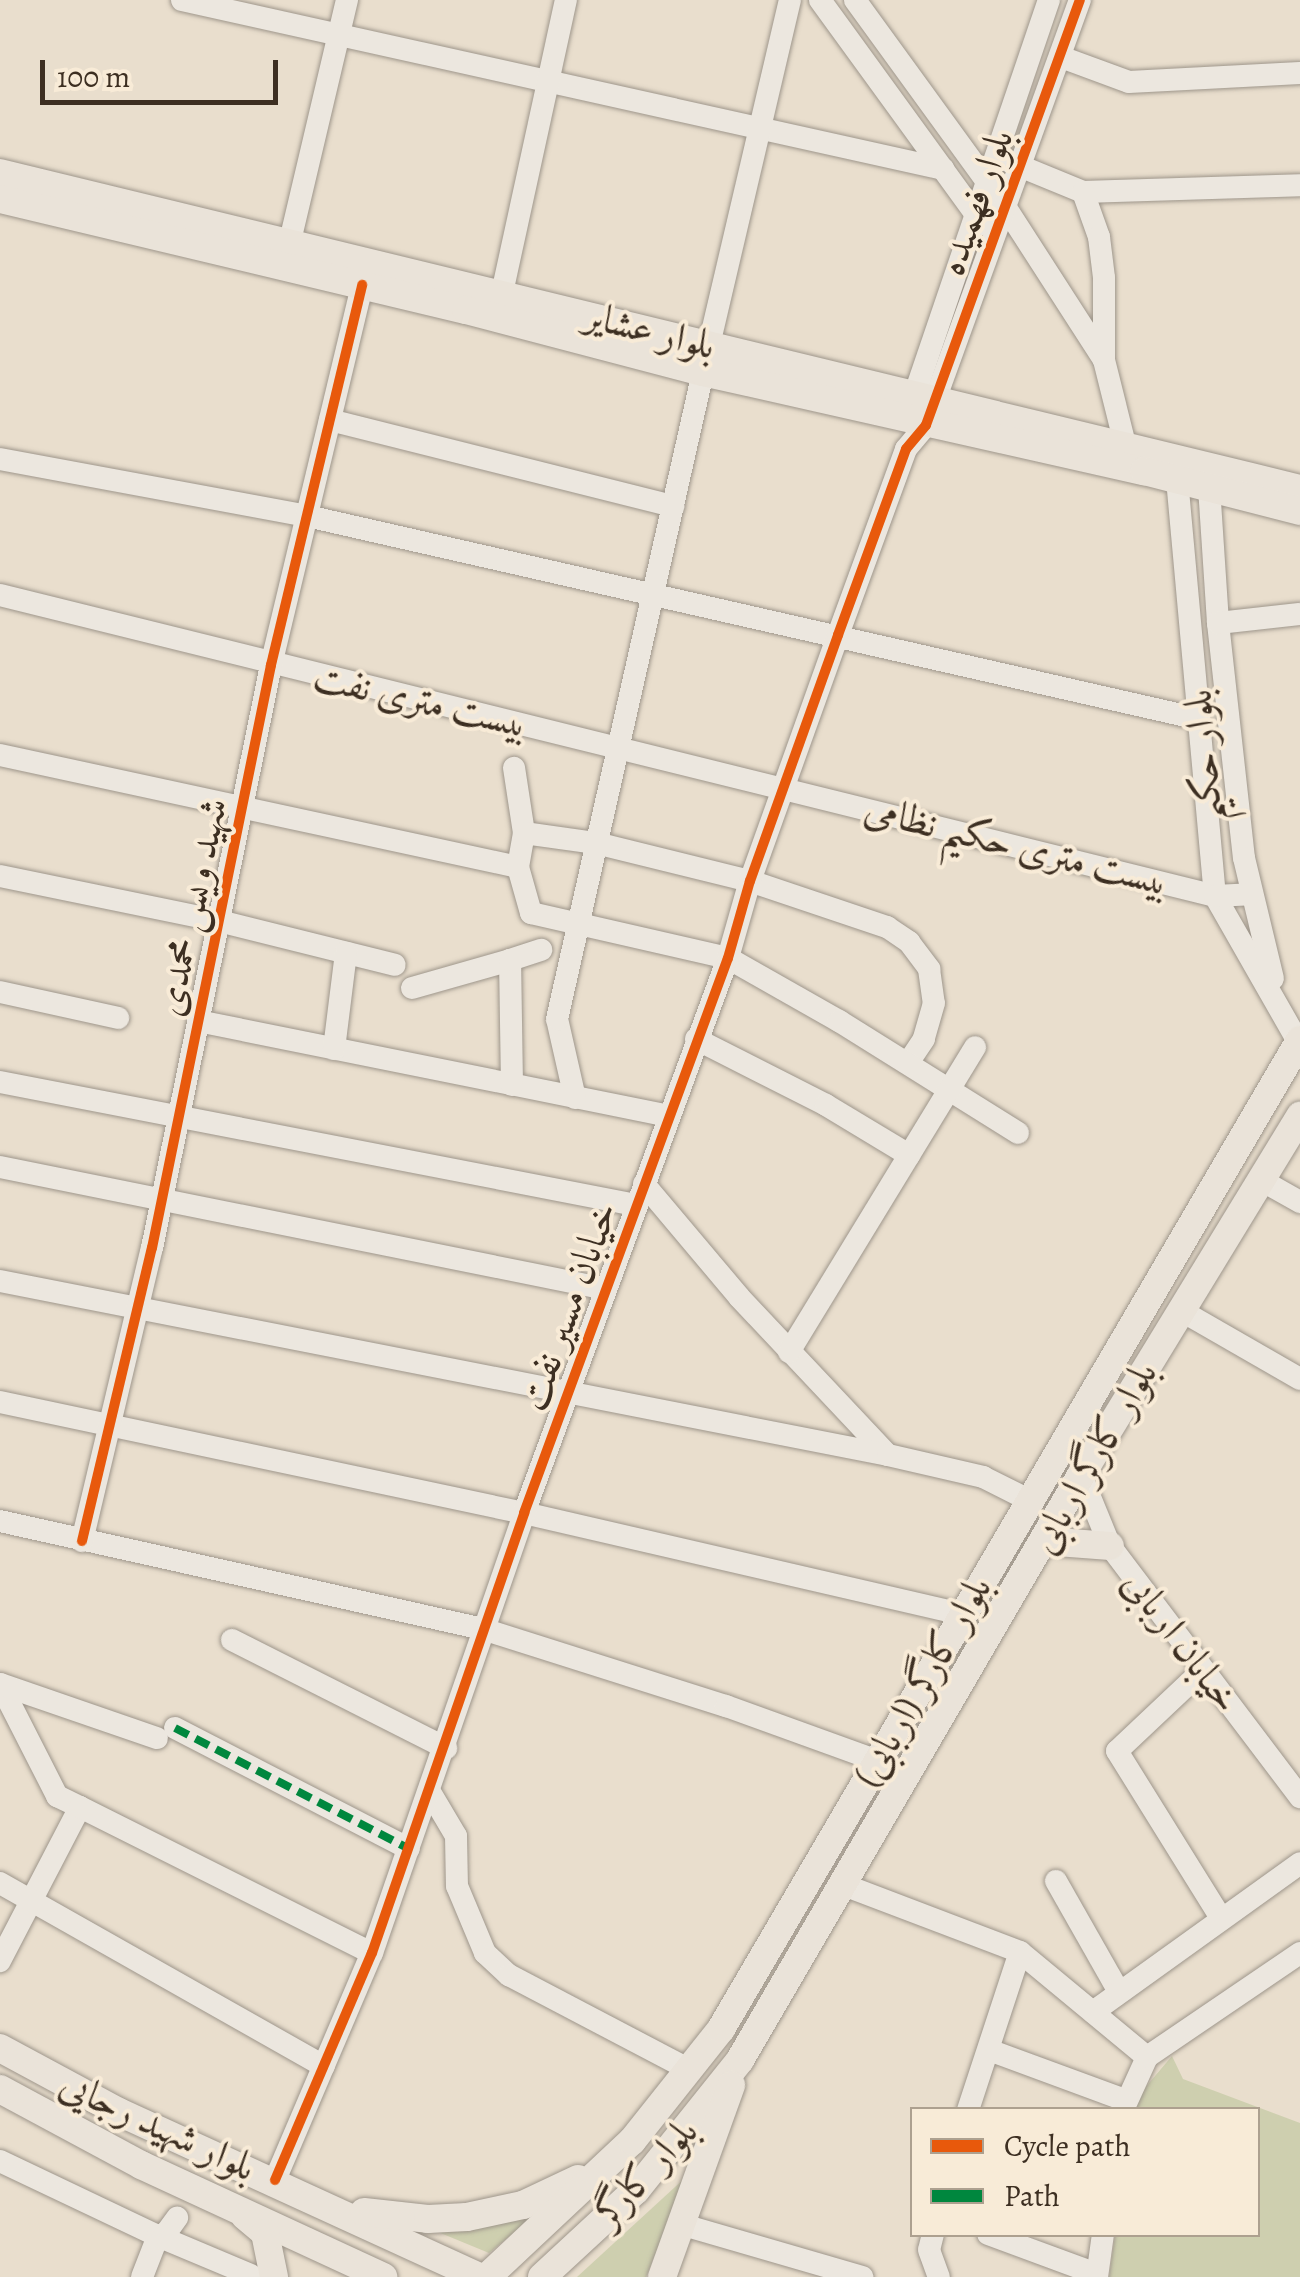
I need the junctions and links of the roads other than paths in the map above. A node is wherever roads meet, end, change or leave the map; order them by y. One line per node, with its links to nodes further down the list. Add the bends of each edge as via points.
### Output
1 (182, 0): 9 (street)
2 (347, 0): 9 (street)
3 (566, 0): 12 (street)
4 (790, 0): 13 (street)
5 (1049, 0): 14 (street, بلوار فهمیده)
6 (1080, 0): 10 (street, بلوار فهمیده)
7 (856, 1): 8 (street); 18 (street)
8 (827, 9): 17 (street)
9 (338, 35): 12 (street); 25 (street)
10 (1060, 57): 11 (street, via 1128,82); 15 (street, بلوار فهمیده)
11 (1300, 74)
12 (548, 80): 13 (street); 28 (street)
13 (759, 128): 17 (street); 29 (street)
14 (998, 153): 15 (street); 18 (street, بلوار فهمیده)
15 (1020, 168): 20 (street); 22 (street, بلوار فهمیده)
16 (0, 172): 25 (main road, بلوار عشایر)
17 (945, 172): 23 (street)
18 (987, 181): 22 (street); 23 (street, بلوار فهمیده)
19 (1300, 185): 20 (street)
20 (1082, 192): 30 (street, via 1099,236)
21 (0, 199): 27 (main road, بلوار عشایر)
22 (1006, 208): 24 (street, بلوار فهمیده); 26 (street)
23 (977, 216): 24 (street); 31 (street, بلوار فهمیده)
24 (994, 238): 26 (street); 31 (street, بلوار فهمیده)
25 (290, 242): 28 (main road, بلوار عشایر)
26 (1038, 264): 30 (street)
27 (362, 285): 29 (main road, بلوار عشایر); 32 (street, شهید ویس محمدی)
28 (502, 293): 29 (main road, بلوار عشایر)
29 (706, 359): 31 (main road, بلوار عشایر); 38 (street)
30 (1104, 360): 33 (street)
31 (920, 410): 33 (main road, بلوار عشایر); 35 (main road, بلوار عشایر); 45 (street, خیابان مسیر نفت)
32 (330, 420): 38 (street); 40 (street, شهید ویس محمدی)
33 (1125, 444): 37 (main road, بلوار عشایر)
34 (0, 459): 40 (street)
35 (1177, 479): 36 (main road, بلوار عشایر); 47 (street, بلوار حکیم)
36 (1209, 487): 39 (main road, بلوار عشایر); 44 (street, بلوار حکیم)
37 (1300, 489)
38 (673, 506): 41 (street)
39 (1300, 511)
40 (307, 516): 41 (street); 46 (street, شهید ویس محمدی)
41 (655, 594): 45 (street); 48 (street)
42 (0, 595): 46 (street, بیست متری نفت)
43 (1300, 614): 44 (street)
44 (1218, 623): 58 (street, بلوار حکیم)
45 (838, 635): 47 (street); 51 (street, خیابان مسیر نفت)
46 (272, 666): 48 (street, بیست متری نفت); 52 (street, شهید ویس محمدی)
47 (1199, 719): 59 (street, بلوار حکیم)
48 (620, 745): 51 (street, بیست متری نفت); 54 (street)
49 (0, 755): 52 (street)
50 (514, 768): 53 (street)
51 (785, 787): 57 (street, خیابان مسیر نفت); 59 (street, بیست متری حکیم نظامی)
52 (242, 806): 55 (street); 60 (street, شهید ویس محمدی)
53 (524, 833): 54 (street); 55 (street)
54 (596, 843): 57 (street); 61 (street)
55 (518, 866): 61 (street, via 531,913)
56 (0, 876): 60 (street)
57 (750, 881): 64 (street, خیابان مسیر نفت); 76 (street, via 887,926 908,942 929,969 934,1003 924,1039)
58 (1250, 894): 59 (street, بیست متری حکیم نظامی); 69 (street, بلوار حکیم)
59 (1216, 896): 69 (street, بلوار حکیم)
60 (219, 921): 63 (street); 71 (street, شهید ویس محمدی)
61 (576, 924): 64 (street); 80 (street, via 557,1019)
62 (541, 950): 65 (street)
63 (346, 953): 66 (street); 75 (street)
64 (728, 958): 72 (street, خیابان مسیر نفت); 76 (street)
65 (510, 960): 67 (street); 78 (street)
66 (395, 965)
67 (412, 988)
68 (0, 992): 70 (street)
69 (1284, 1016): 73 (street, بلوار حکیم)
70 (118, 1018)
71 (198, 1021): 75 (street); 83 (street, شهید ویس محمدی)
72 (696, 1038): 81 (street, خیابان مسیر نفت); 85 (street)
73 (1299, 1041): 102 (main road, بلوار کارگر (اربابی))
74 (975, 1047): 79 (street)
75 (334, 1049): 78 (street)
76 (908, 1062): 79 (street)
77 (0, 1082): 83 (street)
78 (512, 1085): 80 (street)
79 (950, 1088): 84 (street); 85 (street)
80 (575, 1098): 81 (street)
81 (668, 1116): 88 (street, خیابان مسیر نفت)
82 (1300, 1116): 87 (main road, بلوار کارگر اربابی)
83 (178, 1118): 88 (street); 89 (street, شهید ویس محمدی)
84 (1018, 1133)
85 (909, 1155): 95 (street)
86 (0, 1167): 89 (street)
87 (1261, 1180): 90 (street); 94 (main road, بلوار کارگر اربابی)
88 (640, 1194): 92 (street, خیابان مسیر نفت); 95 (street)
89 (162, 1200): 92 (street); 93 (street, شهید ویس محمدی)
90 (1300, 1202)
91 (0, 1281): 93 (street)
92 (606, 1289): 97 (street, خیابان مسیر نفت)
93 (138, 1308): 97 (street); 99 (street, شهید ویس محمدی)
94 (1180, 1310): 96 (street); 101 (main road, بلوار کارگر اربابی)
95 (788, 1352): 100 (street)
96 (1300, 1379)
97 (568, 1395): 100 (street); 103 (street, خیابان مسیر نفت)
98 (0, 1402): 99 (street)
99 (110, 1427): 103 (street); 106 (street, شهید ویس محمدی)
100 (888, 1455): 102 (street, via 983,1477)
101 (1081, 1476): 105 (main road, بلوار کارگر اربابی); 107 (street, خیابان اربابی)
102 (1029, 1500): 108 (main road, بلوار کارگر (اربابی))
103 (524, 1513): 108 (street); 109 (street, خیابان مسیر نفت)
104 (0, 1521): 106 (street)
105 (1044, 1540): 107 (main road); 122 (main road, بلوار کارگر اربابی)
106 (82, 1541): 109 (street)
107 (1110, 1546): 111 (street, خیابان اربابی)
108 (961, 1614): 114 (main road, بلوار کارگر (اربابی))
109 (483, 1630): 113 (street, خیابان مسیر نفت); 114 (street)
110 (232, 1640): 113 (street)
111 (1203, 1670): 116 (street, خیابان اربابی); 124 (street, via 1116,1752)
112 (0, 1684): 117 (street, via 57,1796); 118 (street, via 166,1733)
113 (446, 1748): 115 (street, خیابان مسیر نفت)
114 (875, 1760): 136 (main road, بلوار کارگر (اربابی), via 780,1931)
115 (430, 1792): 118 (street, خیابان مسیر نفت); 136 (street, via 456,1836 457,1886 485,1953 510,1975)
116 (1300, 1797)
117 (76, 1813): 123 (street); 126 (street)
118 (409, 1849): 126 (street, خیابان مسیر نفت)
119 (1300, 1863): 124 (street)
120 (1056, 1881): 129 (street)
121 (0, 1883): 123 (street)
122 (844, 1885): 125 (street); 134 (main road, بلوار کارگر اربابی)
123 (30, 1900): 128 (street); 135 (street)
124 (1221, 1918): 129 (street)
125 (1020, 1952): 130 (street); 132 (street)
126 (372, 1953): 135 (street, خیابان مسیر نفت)
127 (1300, 1953): 133 (street)
128 (0, 1961)
129 (1120, 1992): 130 (street)
130 (1093, 2012): 133 (street)
131 (0, 2048): 143 (main road, بلوار شهید رجایی, via 119,2112)
132 (990, 2050): 138 (street); 139 (street)
133 (1147, 2057): 138 (street)
134 (740, 2060): 144 (main road, بلوار کارگر); 148 (main road)
135 (324, 2066): 143 (street, خیابان مسیر نفت)
136 (690, 2070): 140 (main road, بلوار کارگر (اربابی))
137 (0, 2089): 145 (main road, بلوار شهید رجایی)
138 (1124, 2105)
139 (969, 2107)
140 (632, 2142): 142 (main road, بلوار کارگر (اربابی)); 146 (main road, via 552,2194 488,2214 416,2218)
141 (0, 2160): 149 (street)
142 (608, 2165): 144 (main road, via 608,2188 620,2194); 158 (main road, بلوار کارگر (اربابی))
143 (275, 2180): 146 (main road, بلوار شهید رجایی)
144 (636, 2190): 159 (main road, بلوار کارگر)
145 (228, 2203): 153 (main road, via 265,2233); 156 (main road, بلوار شهید رجایی)
146 (325, 2204): 157 (main road, بلوار شهید رجایی)
147 (177, 2218): 149 (street)
148 (680, 2224): 160 (main road); 161 (street)
149 (158, 2236): 153 (street); 155 (street)
150 (932, 2237): 162 (street)
151 (996, 2237): 154 (street)
152 (1103, 2237): 154 (street)
153 (263, 2276)
154 (1097, 2276)
155 (142, 2277)
156 (383, 2277)
157 (480, 2277)
158 (487, 2277)
159 (542, 2277)
160 (662, 2277)
161 (862, 2277)
162 (939, 2277)

